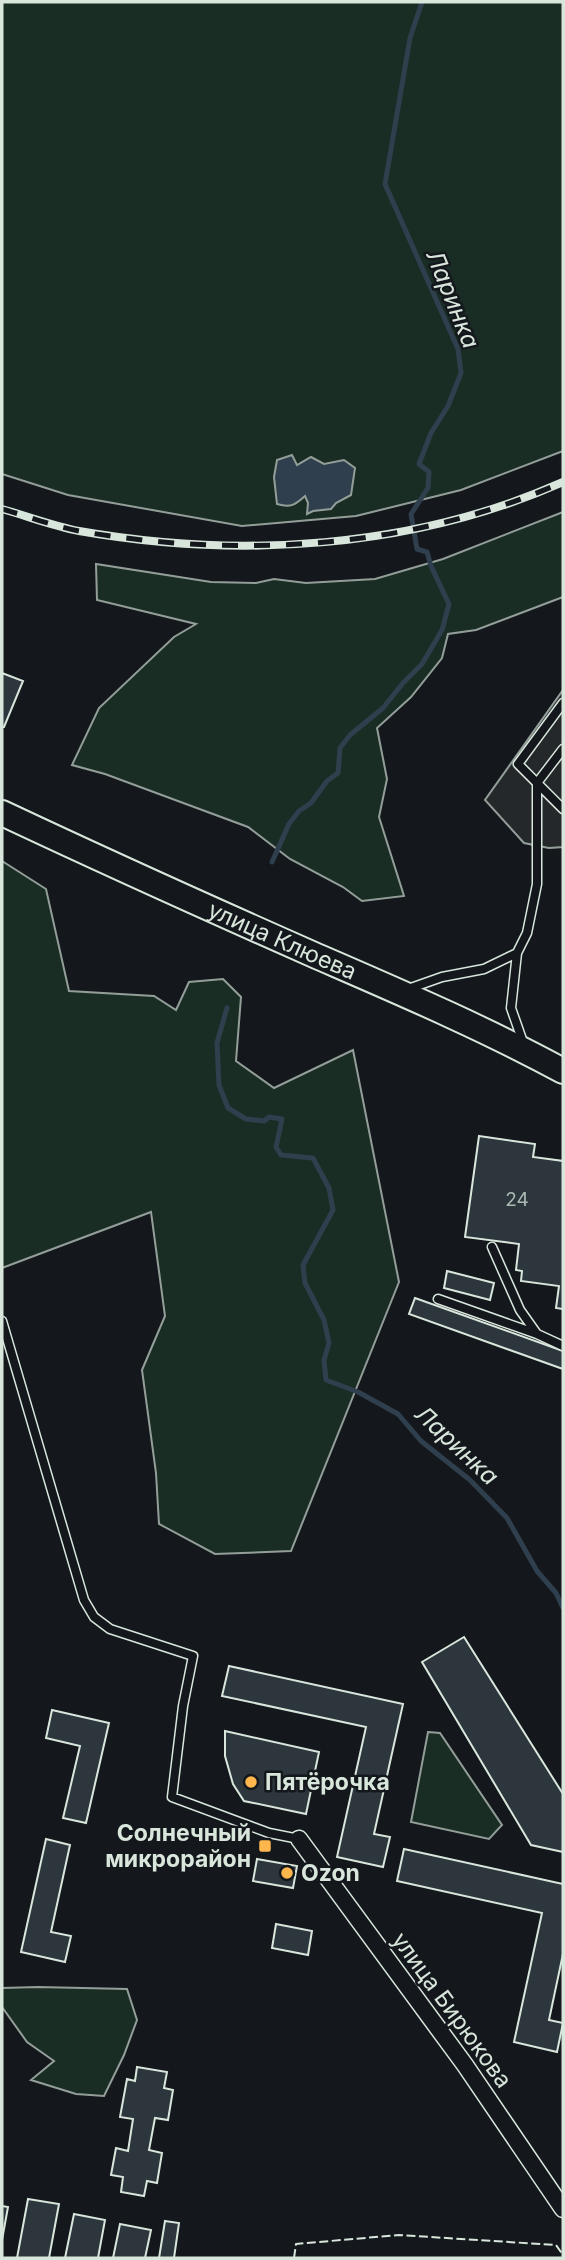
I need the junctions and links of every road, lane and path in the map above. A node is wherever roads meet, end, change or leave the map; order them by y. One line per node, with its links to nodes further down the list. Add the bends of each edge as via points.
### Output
1 (563, 703): 3 (lane, via 517,764)
2 (563, 749): 3 (lane)
3 (537, 783): 4 (lane); 6 (lane, via 537,884 527,933)
4 (563, 809)
5 (2, 813): 7 (main road, улица Клюева)
6 (517, 953): 7 (lane, via 484,969); 8 (lane, via 511,1008)
7 (401, 991): 8 (main road, улица Клюева)
8 (526, 1051): 9 (main road, улица Клюева)
9 (563, 1071)
10 (492, 1247): 13 (lane, via 520,1310)
11 (438, 1299): 13 (lane)
12 (2, 1321): 15 (lane, via 84,1600 94,1617 110,1629 193,1656 172,1797 269,1833)
13 (537, 1334): 14 (lane)
14 (563, 1346)
15 (299, 1839): 16 (street, улица Бирюкова, via 465,2065)
16 (563, 2209)

